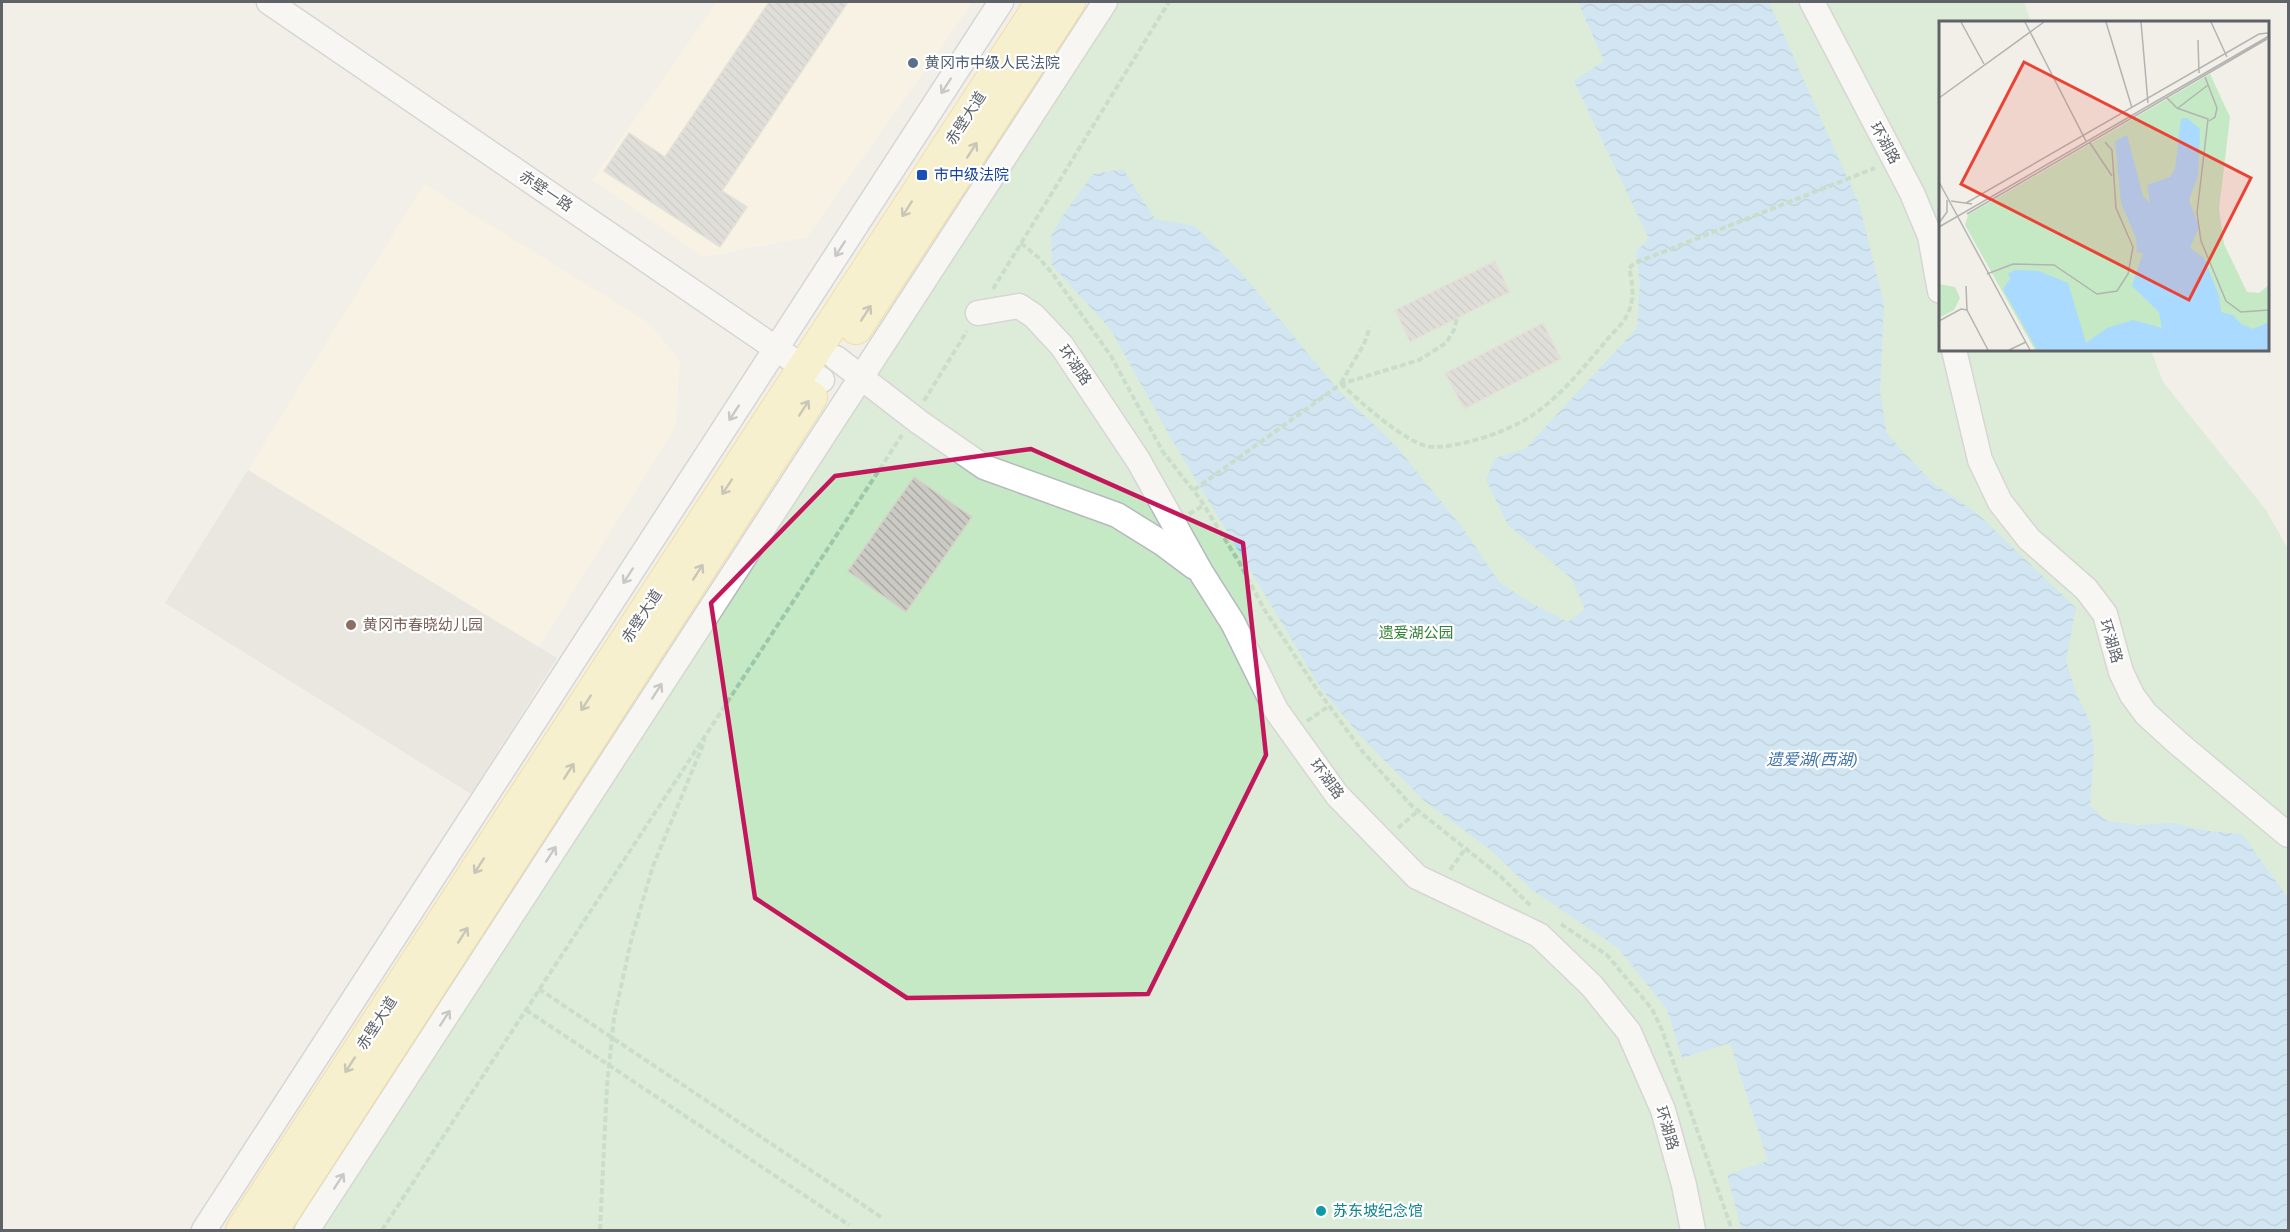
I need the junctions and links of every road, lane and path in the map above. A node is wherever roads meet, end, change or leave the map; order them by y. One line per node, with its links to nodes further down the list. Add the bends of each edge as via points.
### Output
1 (269, 2): 14 (street, 赤壁一路)
2 (1001, 2): 14 (street, one-way to 14)
3 (1042, 2): 16 (main road, 赤壁大道, one-way to 16)
4 (1069, 2): 16 (main road, 赤壁大道, one-way to 4)
5 (1105, 2): 17 (street)
6 (1169, 2): 9 (path)
7 (1812, 2): 10 (street, 环湖路, via 1912,193 1930,236)
8 (1855, 177): 18 (path, via 1635,263 1629,268 1632,298 1627,316 1563,389 1521,422 1465,442 1432,447 1402,434)
9 (1021, 243): 11 (path); 20 (path, via 1040,258 1083,314 1111,356 1163,452)
10 (1939, 281)
11 (978, 313): 19 (path); 21 (street, 环湖路, via 1019,306 1062,346 1138,460)
12 (1457, 318): 18 (path, via 1446,343 1419,360)
13 (1370, 327): 18 (path)
14 (776, 348): 16 (street, 赤壁一路); 32 (street, one-way to 32)
15 (1954, 351): 23 (street, 环湖路, via 1980,460 2000,502 2030,539 2086,589 2105,615 2121,672 2132,695 2146,714 2179,744)
16 (821, 368): 17 (street, 赤壁一路); 33 (main road, 赤壁大道, one-way to 33); 34 (main road, 赤壁大道, one-way to 16)
17 (861, 377): 19 (street, 赤壁一路); 35 (street, one-way to 17)
18 (1341, 384): 20 (path)
19 (914, 418): 21 (street, 赤壁一路, via 984,467 1117,515); 22 (path)
20 (1194, 490): 24 (path, via 1264,609 1363,752 1411,805)
21 (1202, 574): 38 (street, 环湖路, via 1233,623 1276,710 1345,803 1417,877 1539,935 1592,986 1629,1032 1663,1110)
22 (709, 730): 26 (path); 28 (path, via 653,866 632,937)
23 (2289, 835)
24 (1540, 912)
25 (1557, 921): 39 (path, via 1607,955 1652,1009)
26 (539, 989): 27 (path); 28 (path)
27 (526, 1010): 29 (path); 36 (path)
28 (612, 1038): 29 (path); 30 (path)
29 (609, 1066): 31 (path); 37 (path)
30 (881, 1217)
31 (849, 1225)
32 (204, 1230)
33 (242, 1230)
34 (272, 1230)
35 (307, 1230)
36 (382, 1230)
37 (600, 1230)
38 (1693, 1230)
39 (1732, 1230)

